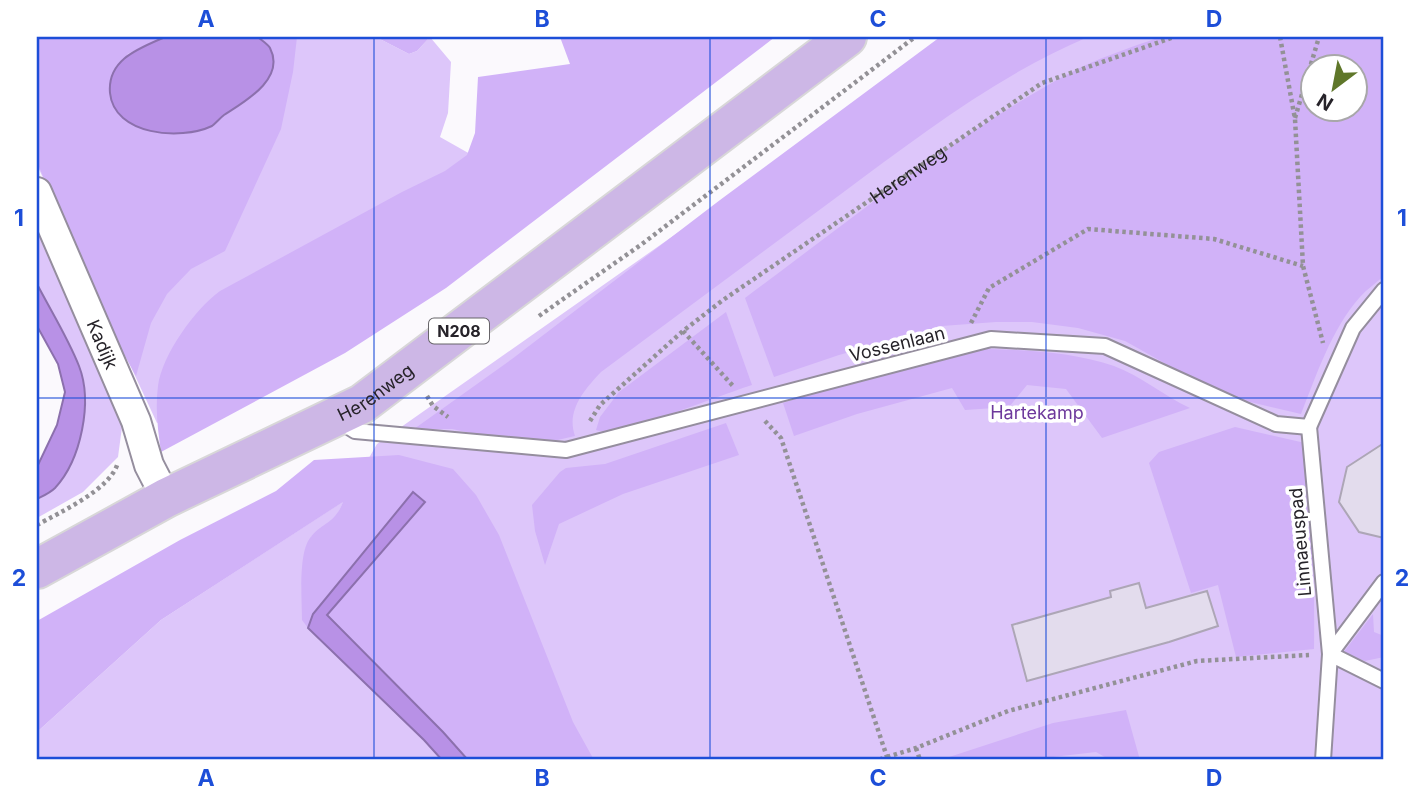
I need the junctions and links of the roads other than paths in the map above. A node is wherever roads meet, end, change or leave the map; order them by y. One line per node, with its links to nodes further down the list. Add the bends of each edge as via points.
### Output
1 (847, 37): 4 (main road, Herenweg / N208, via 362,404)
2 (37, 192): 6 (street, Kadijk)
3 (1384, 290): 5 (lane, via 1353,328)
4 (332, 417): 5 (lane, Vossenlaan, via 355,431 566,450 991,339 1105,346 1276,424); 6 (main road, Herenweg / N208)
5 (1309, 427): 9 (lane, Linnaeuspad)
6 (166, 498): 7 (main road, Herenweg / N208)
7 (37, 569)
8 (1384, 582): 9 (lane)
9 (1330, 654): 10 (lane); 11 (lane, Linnaeuspad)
10 (1384, 681)
11 (1322, 760)

